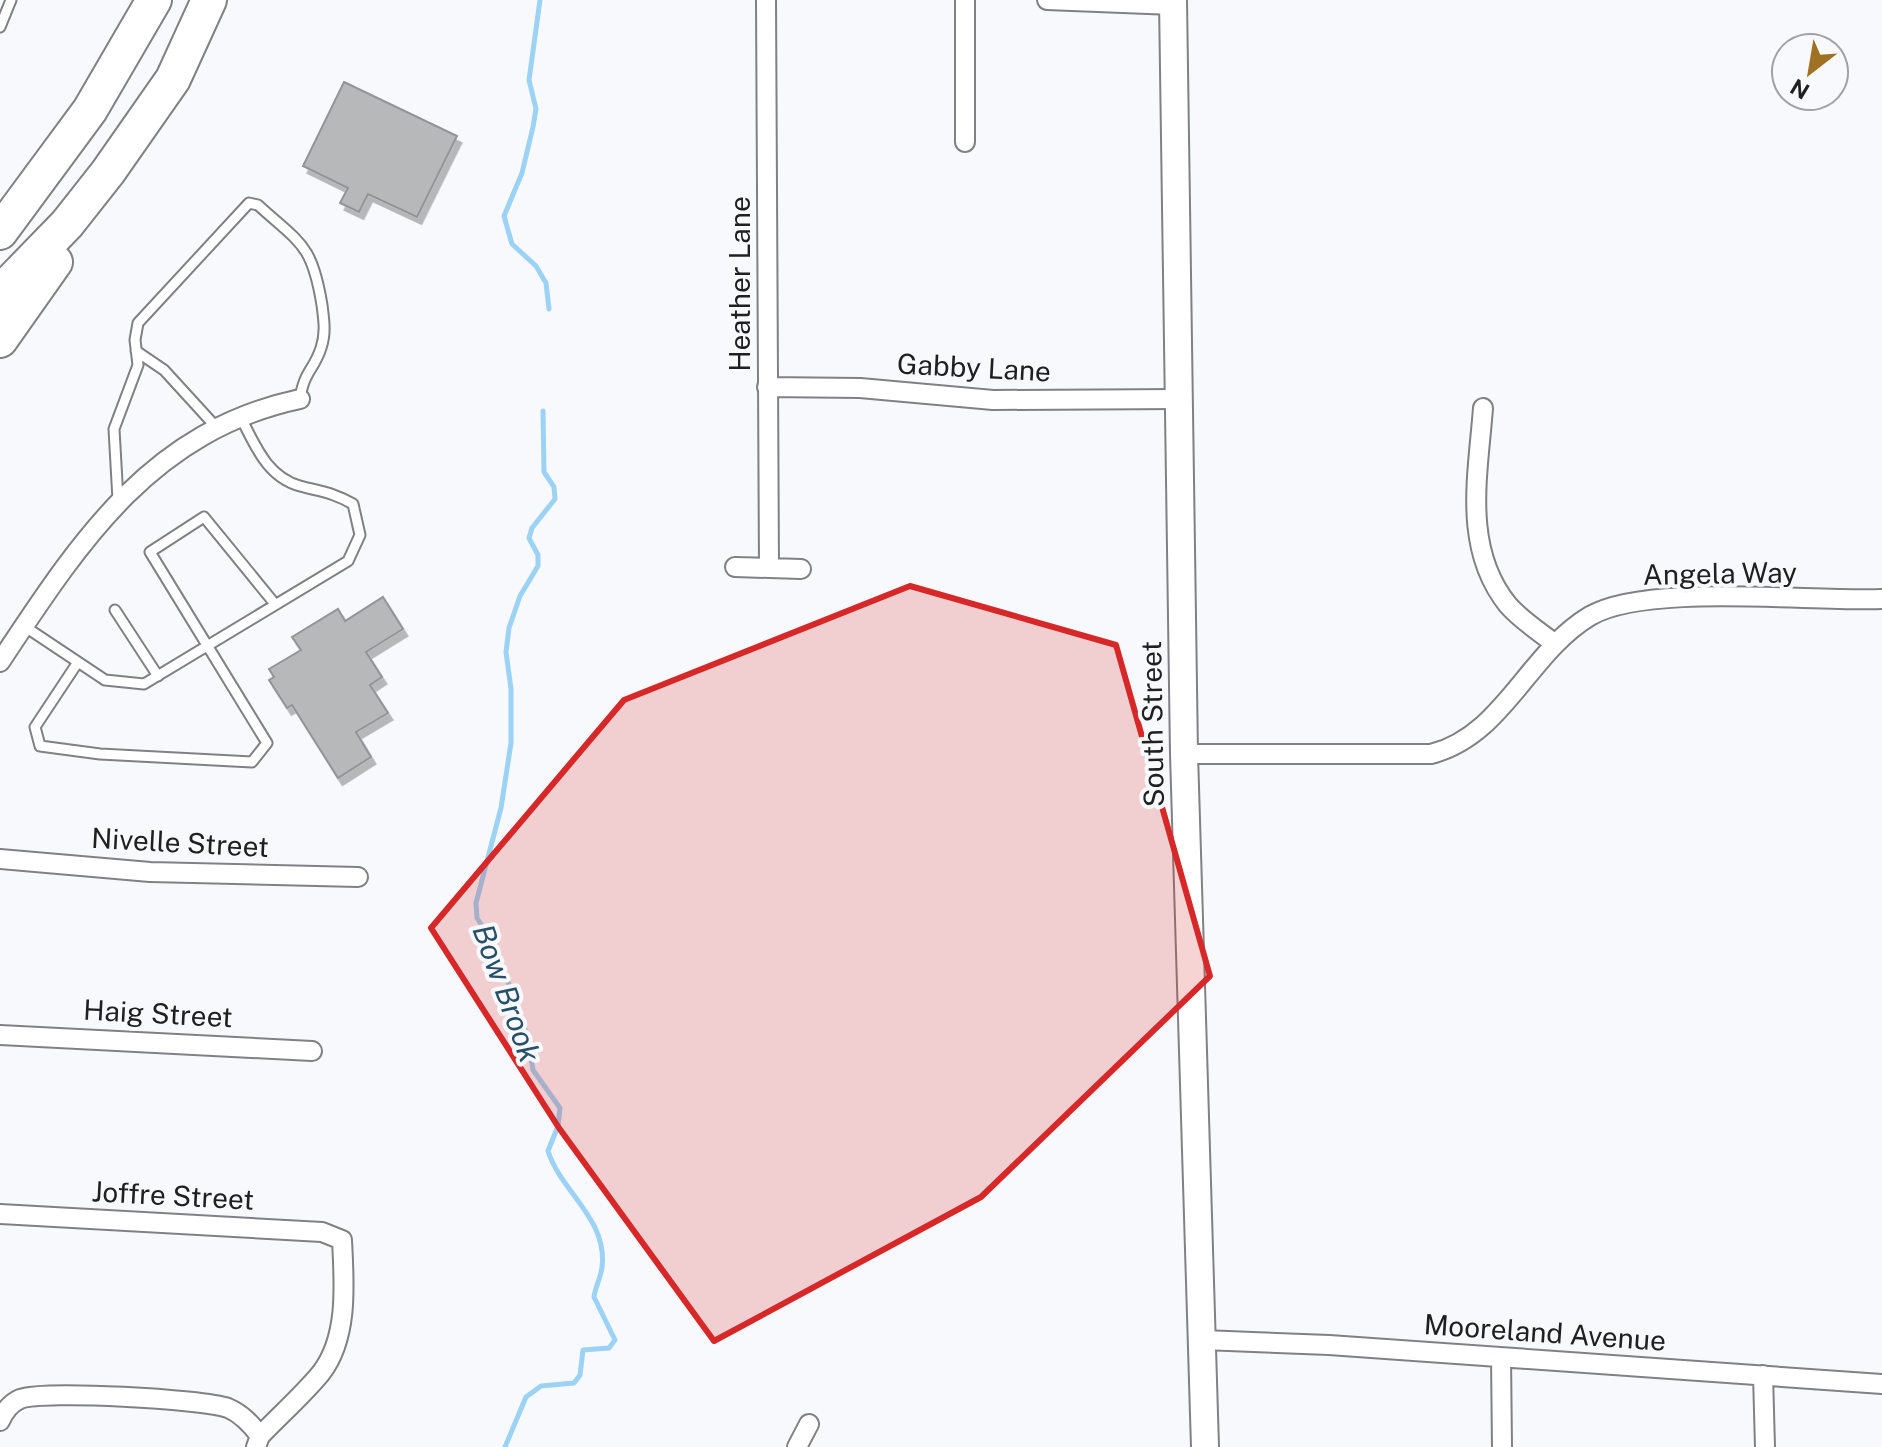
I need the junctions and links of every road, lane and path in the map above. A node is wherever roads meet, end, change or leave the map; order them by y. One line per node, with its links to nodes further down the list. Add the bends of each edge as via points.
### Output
1 (11, 0): 8 (lane)
2 (154, 0): 11 (highway, via 90,110)
3 (209, 0): 9 (highway)
4 (766, 0): 17 (street, Heather Lane)
5 (965, 0): 10 (street)
6 (1047, 0): 7 (street)
7 (1173, 2): 19 (main road, South Street)
8 (0, 27)
9 (173, 79): 14 (highway, via 67,224); 15 (highway, via 107,195)
10 (965, 142)
11 (34, 190): 12 (highway); 13 (highway)
12 (0, 221)
13 (0, 232)
14 (0, 293)
15 (0, 340)
16 (136, 351): 18 (lane, via 138,323 145,312 242,206 258,205 316,265 325,332 321,351 305,372); 22 (lane, via 164,370); 23 (lane, via 135,377 114,429)
17 (767, 387): 19 (street, Gabby Lane, via 860,388 993,400); 25 (street, Heather Lane)
18 (300, 399): 21 (street)
19 (1179, 399): 36 (main road, South Street)
20 (1483, 408): 31 (street, via 1476,504 1481,556 1509,606)
21 (241, 418): 22 (street); 28 (lane, via 273,473 299,486 330,490 353,504 360,535 348,561)
22 (217, 428): 23 (street, via 154,468)
23 (118, 500): 30 (street)
24 (735, 567): 25 (street)
25 (769, 568): 26 (street)
26 (801, 569)
27 (1882, 599): 31 (street, Angela Way, via 1623,602 1588,618)
28 (275, 604): 32 (lane); 32 (lane, via 204,517 150,552)
29 (115, 610): 35 (lane)
30 (24, 626): 33 (street); 34 (lane)
31 (1555, 644): 36 (street, Angela Way, via 1482,728 1450,749 1431,754)
32 (210, 646): 34 (lane, via 267,743 252,762 40,746 35,727); 35 (lane)
33 (2, 660)
34 (78, 662): 35 (lane, via 105,680 144,684)
35 (158, 676)
36 (1184, 754): 42 (main road, South Street)
37 (0, 859): 38 (street, Nivelle Street, via 150,872)
38 (358, 877)
39 (0, 1035): 40 (street, Haig Street)
40 (312, 1051)
41 (0, 1214): 48 (street, Joffre Street, via 322,1232 342,1240 341,1319 331,1356)
42 (1203, 1340): 43 (street, Mooreland Avenue); 50 (main road, South Street)
43 (1501, 1357): 44 (street, Mooreland Avenue); 51 (street)
44 (1763, 1375): 45 (street, Mooreland Avenue); 52 (street)
45 (1882, 1384)
46 (0, 1421): 48 (street, via 18,1400 37,1395 210,1404 245,1418)
47 (809, 1424): 49 (street)
48 (258, 1441)
49 (797, 1447)
50 (1205, 1447)
51 (1502, 1447)
52 (1765, 1447)

